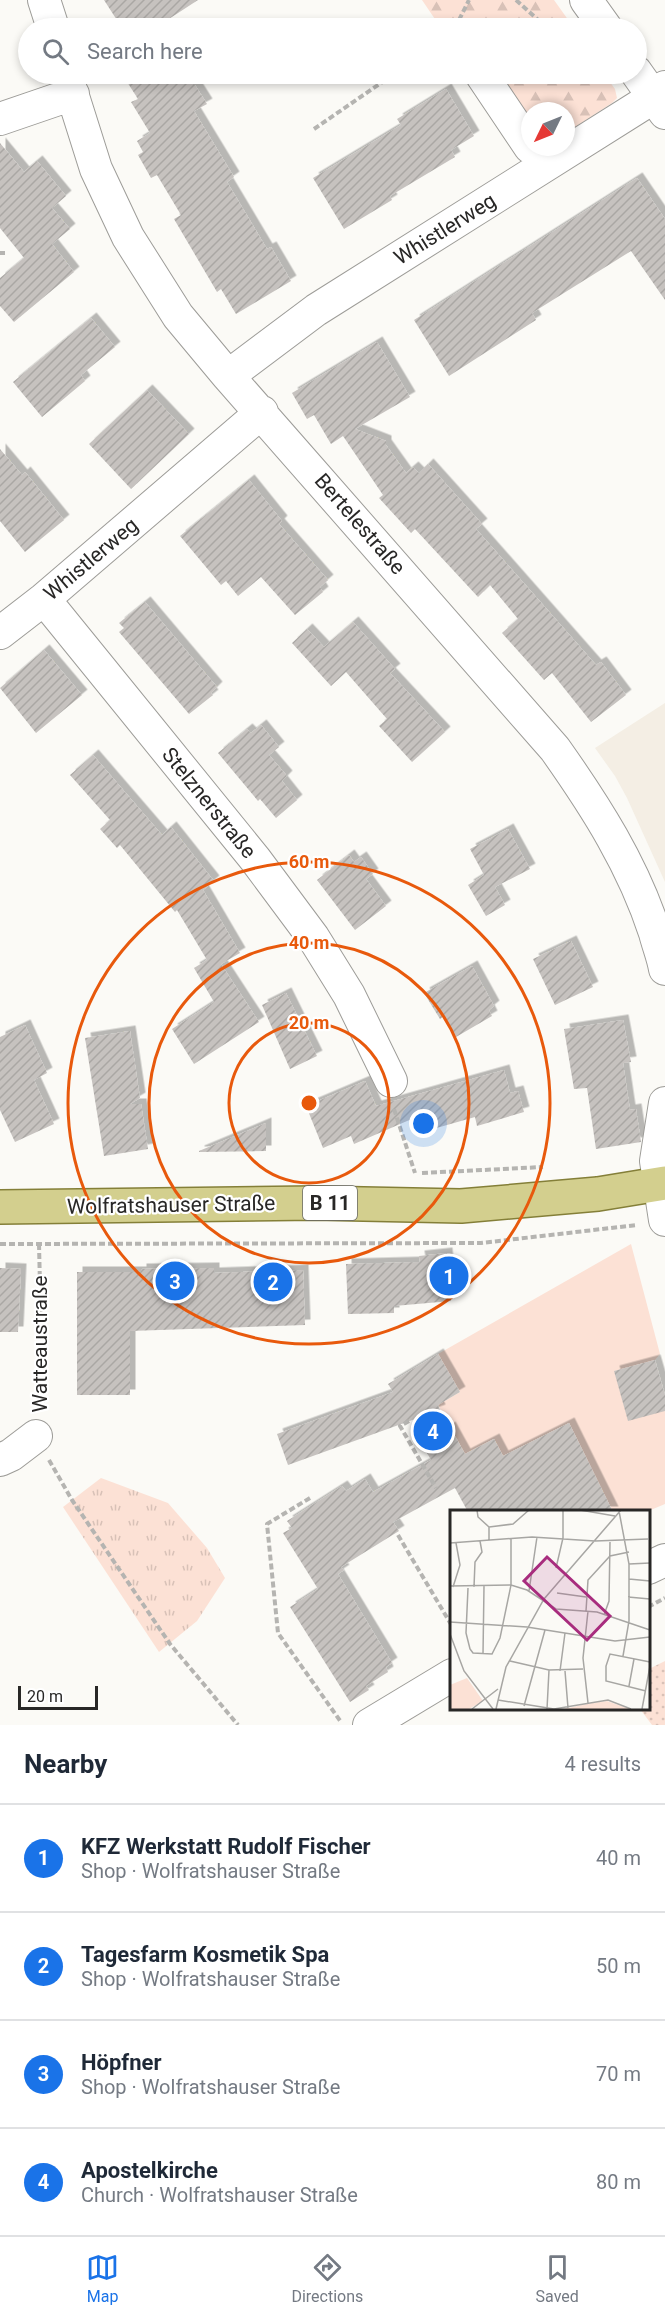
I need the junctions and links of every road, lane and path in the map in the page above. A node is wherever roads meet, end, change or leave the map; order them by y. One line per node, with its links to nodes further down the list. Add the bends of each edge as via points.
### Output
1 (44, 0): 5 (street)
2 (470, 0): 6 (path)
3 (516, 0): 7 (path)
4 (586, 0): 8 (street)
5 (50, 18)
6 (460, 18)
7 (536, 18)
8 (599, 18)
9 (70, 84): 13 (street); 18 (street, Bertelestraße, via 96,169 128,237 178,316)
10 (379, 84): 14 (path)
11 (488, 84): 16 (street)
12 (655, 92): 15 (street, Whistlerweg)
13 (0, 119)
14 (314, 129)
15 (575, 132)
16 (521, 134)
17 (530, 156): 18 (street, Whistlerweg)
18 (228, 376): 19 (street, Bertelestraße)
19 (262, 412): 20 (street, Whistlerweg); 22 (street, Bertelestraße, via 555,749 614,837 649,916)
20 (44, 599): 21 (street, Whistlerweg); 23 (street, Stelznerstraße, via 255,859 313,937 349,995)
21 (0, 633)
22 (665, 969)
23 (391, 1081): 25 (path, via 389,1096)
24 (665, 1103): 26 (street, via 656,1161)
25 (415, 1173)
26 (662, 1184): 27 (main road, Wolfratshauser Straße / B 11, via 461,1206 315,1203); 28 (street)
27 (0, 1208)
28 (655, 1222): 30 (path, via 481,1243)
29 (0, 1244): 30 (path)
30 (39, 1244): 32 (path, Watteaustraße, via 44,1413)
31 (409, 1421): 34 (path, via 400,1426)
32 (36, 1436): 33 (street, Watteaustraße); 43 (path, via 72,1500 170,1644)
33 (0, 1460)
34 (436, 1488)
35 (310, 1498): 44 (path, via 267,1524 278,1633)
36 (398, 1535): 41 (path)
37 (665, 1560): 38 (street)
38 (650, 1567)
39 (665, 1598): 40 (path)
40 (650, 1606)
41 (450, 1623)
42 (450, 1676): 45 (street)
43 (238, 1725)
44 (343, 1725)
45 (369, 1725)

